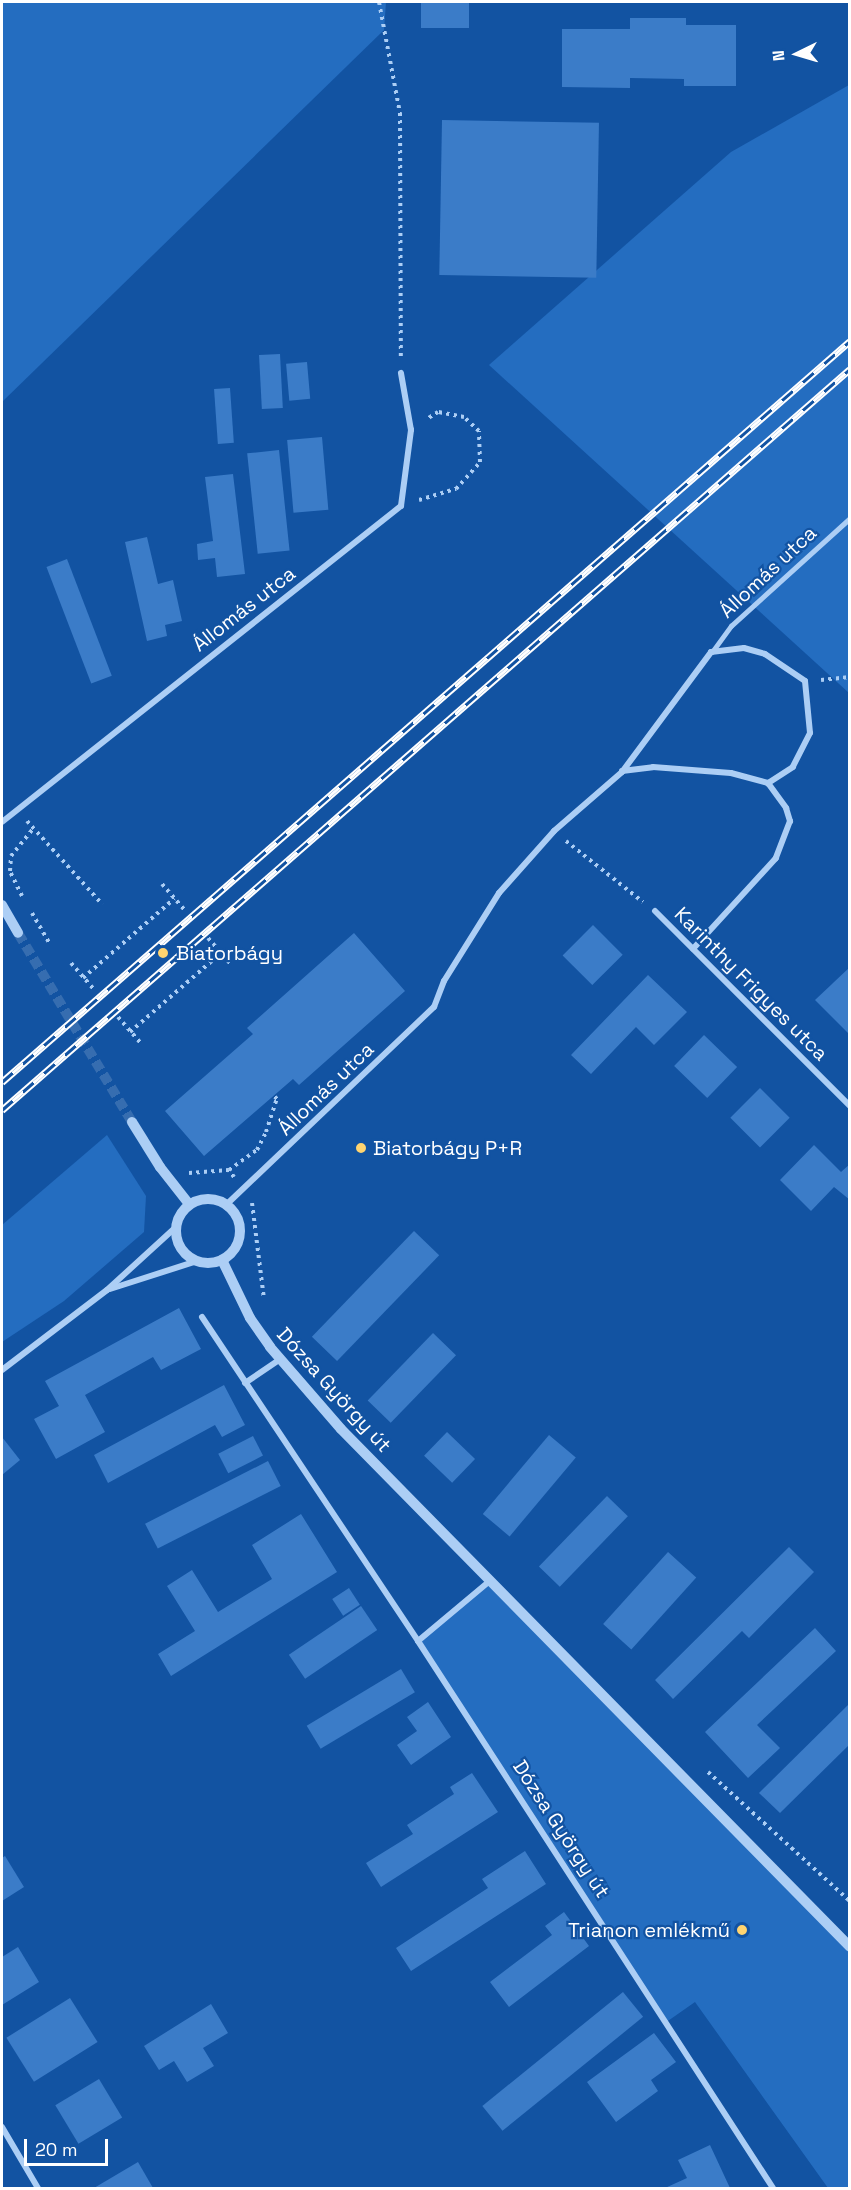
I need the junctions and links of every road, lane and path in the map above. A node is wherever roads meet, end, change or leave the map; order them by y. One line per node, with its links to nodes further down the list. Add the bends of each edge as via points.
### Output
1 (379, 2): 2 (path, via 400,113)
2 (401, 373): 3 (street)
3 (411, 430): 4 (street); 4 (path, via 438,412 464,417 479,431 480,462 456,489)
4 (401, 506): 11 (street, Állomás utca)
5 (849, 518): 6 (lane, Állomás utca, via 731,627)
6 (711, 652): 8 (street, Állomás utca, via 744,648 765,654); 9 (street, Állomás utca)
7 (849, 677): 8 (path)
8 (805, 681): 10 (street, via 810,733 793,767)
9 (622, 772): 10 (street, via 653,767 731,773); 14 (street, Állomás utca)
10 (768, 783): 24 (street, via 786,808 790,821 786,838 776,858)
11 (17, 810): 12 (street, Állomás utca); 13 (path)
12 (2, 822)
13 (34, 828): 16 (path, via 11,856); 18 (path)
14 (554, 831): 20 (path); 39 (street, Állomás utca, via 499,893 444,981 434,1007)
15 (162, 884): 17 (path)
16 (15, 885)
17 (174, 899): 21 (path); 28 (path)
18 (102, 904)
19 (2, 905): 22 (street)
20 (655, 911): 24 (street, Karinthy Frigyes utca)
21 (186, 912)
22 (18, 933)
23 (208, 938): 25 (path)
24 (693, 949): 34 (street, Karinthy Frigyes utca)
25 (221, 953): 27 (path); 31 (path)
26 (71, 963): 28 (path)
27 (232, 966)
28 (83, 978): 29 (path)
29 (95, 991)
30 (118, 1017): 31 (path)
31 (130, 1032): 32 (path)
32 (141, 1045)
33 (274, 1096): 36 (path, via 277,1099)
34 (849, 1106)
35 (132, 1122): 40 (street)
36 (266, 1132)
37 (185, 1167): 38 (path, via 190,1174)
38 (230, 1170)
39 (243, 1191): 41 (street, Állomás utca); 46 (path, via 254,1204)
40 (189, 1204): 41 (street, via 214,1198); 42 (street)
41 (227, 1204): 43 (street, via 237,1217 240,1233 234,1249)
42 (176, 1227): 44 (street, via 182,1251); 45 (street)
43 (222, 1260): 44 (street); 48 (street, Dózsa György út, via 250,1318)
44 (197, 1261): 45 (street)
45 (107, 1290): 49 (street)
46 (266, 1311)
47 (202, 1317): 50 (street, Dózsa György út)
48 (279, 1360): 50 (street); 51 (street, Dózsa György út, via 341,1429)
49 (2, 1370)
50 (245, 1383): 52 (street, Dózsa György út)
51 (492, 1580): 52 (street); 53 (street, Dózsa György út)
52 (418, 1641): 56 (street, Dózsa György út)
53 (849, 1947)
54 (2, 2127): 55 (street)
55 (38, 2188)
56 (773, 2188)

